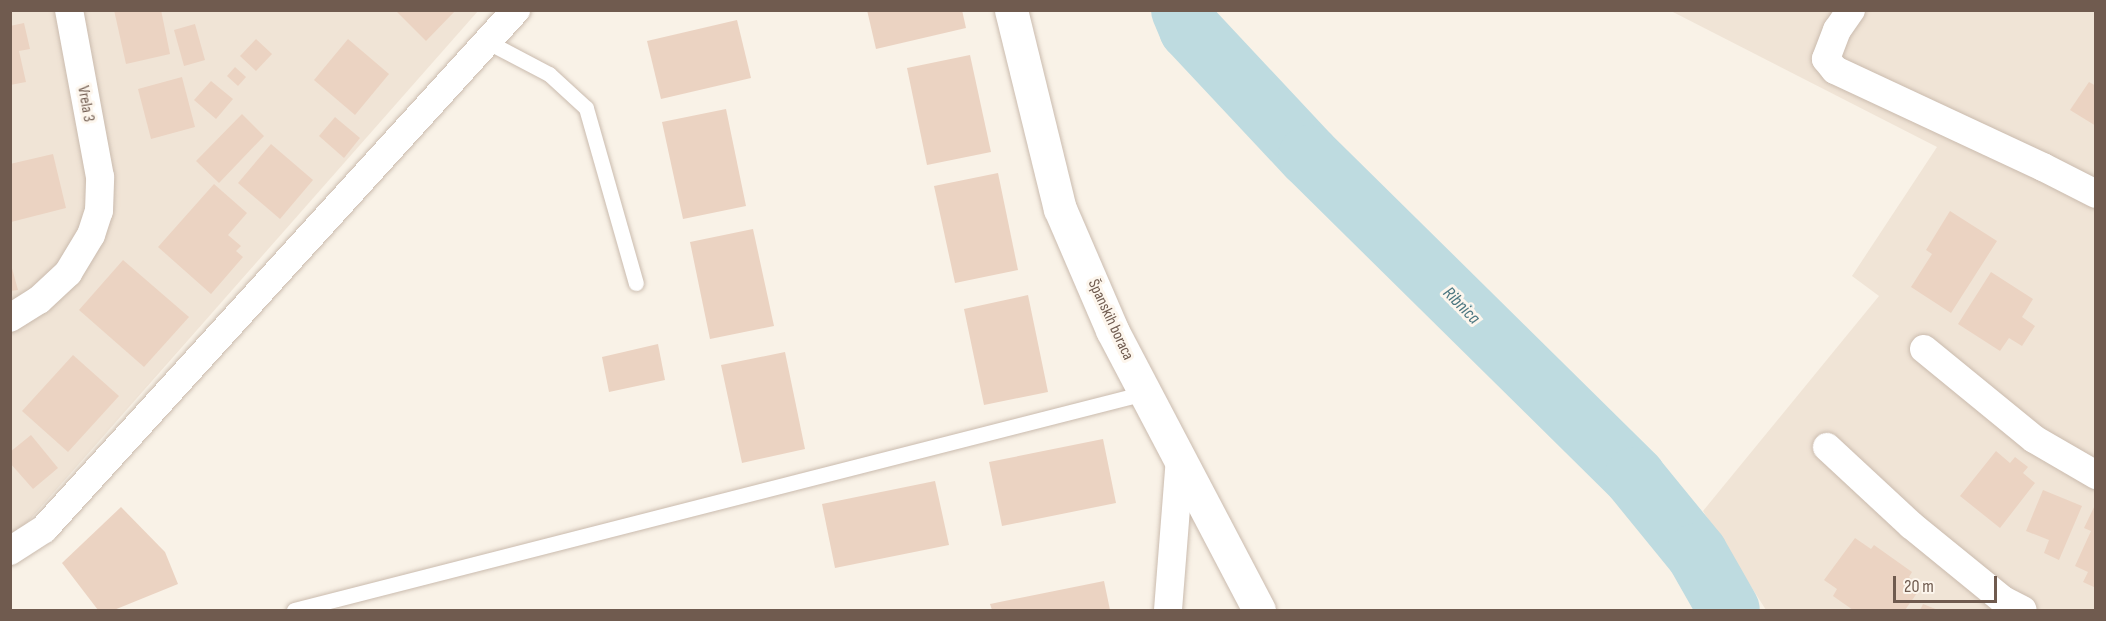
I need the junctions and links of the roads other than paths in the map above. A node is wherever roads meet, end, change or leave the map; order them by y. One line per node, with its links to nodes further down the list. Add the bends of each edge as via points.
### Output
1 (69, 10): 8 (street, Vrela 3, via 101,197 92,235 69,273 39,300)
2 (516, 10): 5 (street)
3 (1011, 10): 10 (main road, Španskih boraca, via 1060,209 1112,330)
4 (1851, 10): 6 (street, via 1837,30 1826,59 1835,70)
5 (488, 42): 7 (lane, via 549,74 586,108); 14 (street, via 44,529)
6 (2096, 194)
7 (636, 283)
8 (10, 318)
9 (1924, 349): 13 (street, via 2034,439)
10 (1145, 393): 12 (main road, Španskih boraca); 15 (lane)
11 (1827, 447): 18 (street, via 1911,525 2003,600)
12 (1180, 459): 16 (street); 17 (main road, Španskih boraca)
13 (2096, 475)
14 (10, 551)
15 (294, 610)
16 (1168, 610)
17 (1259, 610)
18 (2023, 610)

